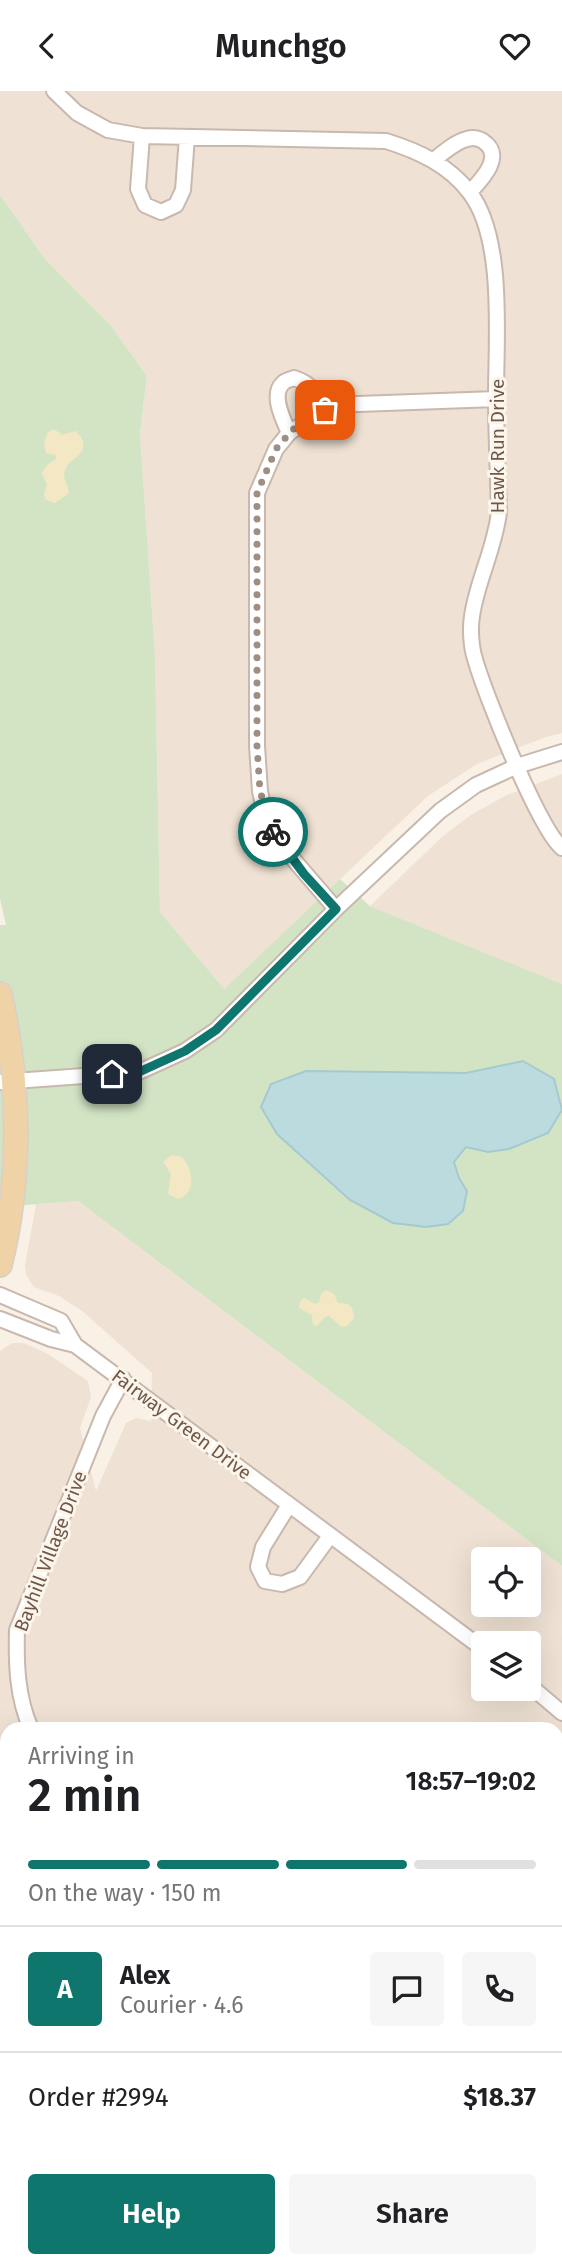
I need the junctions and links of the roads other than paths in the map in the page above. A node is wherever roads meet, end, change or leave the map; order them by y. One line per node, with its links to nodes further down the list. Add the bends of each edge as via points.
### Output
1 (54, 91): 2 (street, Hawk Run Drive, via 77,113 108,130)
2 (142, 136): 3 (street, Hawk Run Drive); 3 (street, via 138,189 145,205 160,212 176,205 183,190)
3 (187, 137): 4 (street, Hawk Run Drive, via 386,141)
4 (434, 160): 5 (street, Hawk Run Drive); 5 (street, via 467,138 488,145 492,158 487,174)
5 (470, 192): 6 (street, Hawk Run Drive, via 488,230 496,286)
6 (496, 399): 7 (street, via 331,405); 10 (street, Hawk Run Drive, via 499,512 472,618 474,657)
7 (325, 410): 8 (street); 8 (street, via 309,383 294,378 283,383 278,405)
8 (289, 433): 12 (street, via 276,449 257,493 260,791 275,838)
9 (562, 752): 10 (street)
10 (517, 766): 11 (street, Hawk Run Drive); 12 (street, via 476,785 440,811)
11 (562, 848)
12 (336, 909): 14 (street, via 216,1030 185,1051 139,1072)
13 (0, 994): 14 (main road, via 9,1042)
14 (7, 1082): 15 (main road, via 15,1145)
15 (0, 1265)
16 (0, 1295): 18 (street, Fairway Green Drive, via 61,1321)
17 (0, 1319): 18 (street, Fairway Green Drive)
18 (75, 1345): 19 (street, Fairway Green Drive)
19 (123, 1379): 20 (street, Fairway Green Drive); 25 (street, Bayhill Village Drive, via 103,1416 17,1630 16,1666)
20 (289, 1505): 21 (street, Fairway Green Drive); 21 (street, via 263,1547 258,1567 265,1581 282,1584 300,1577)
21 (330, 1536): 22 (street, Fairway Green Drive)
22 (471, 1640)
23 (541, 1695): 24 (street)
24 (562, 1713)
25 (28, 1722)

